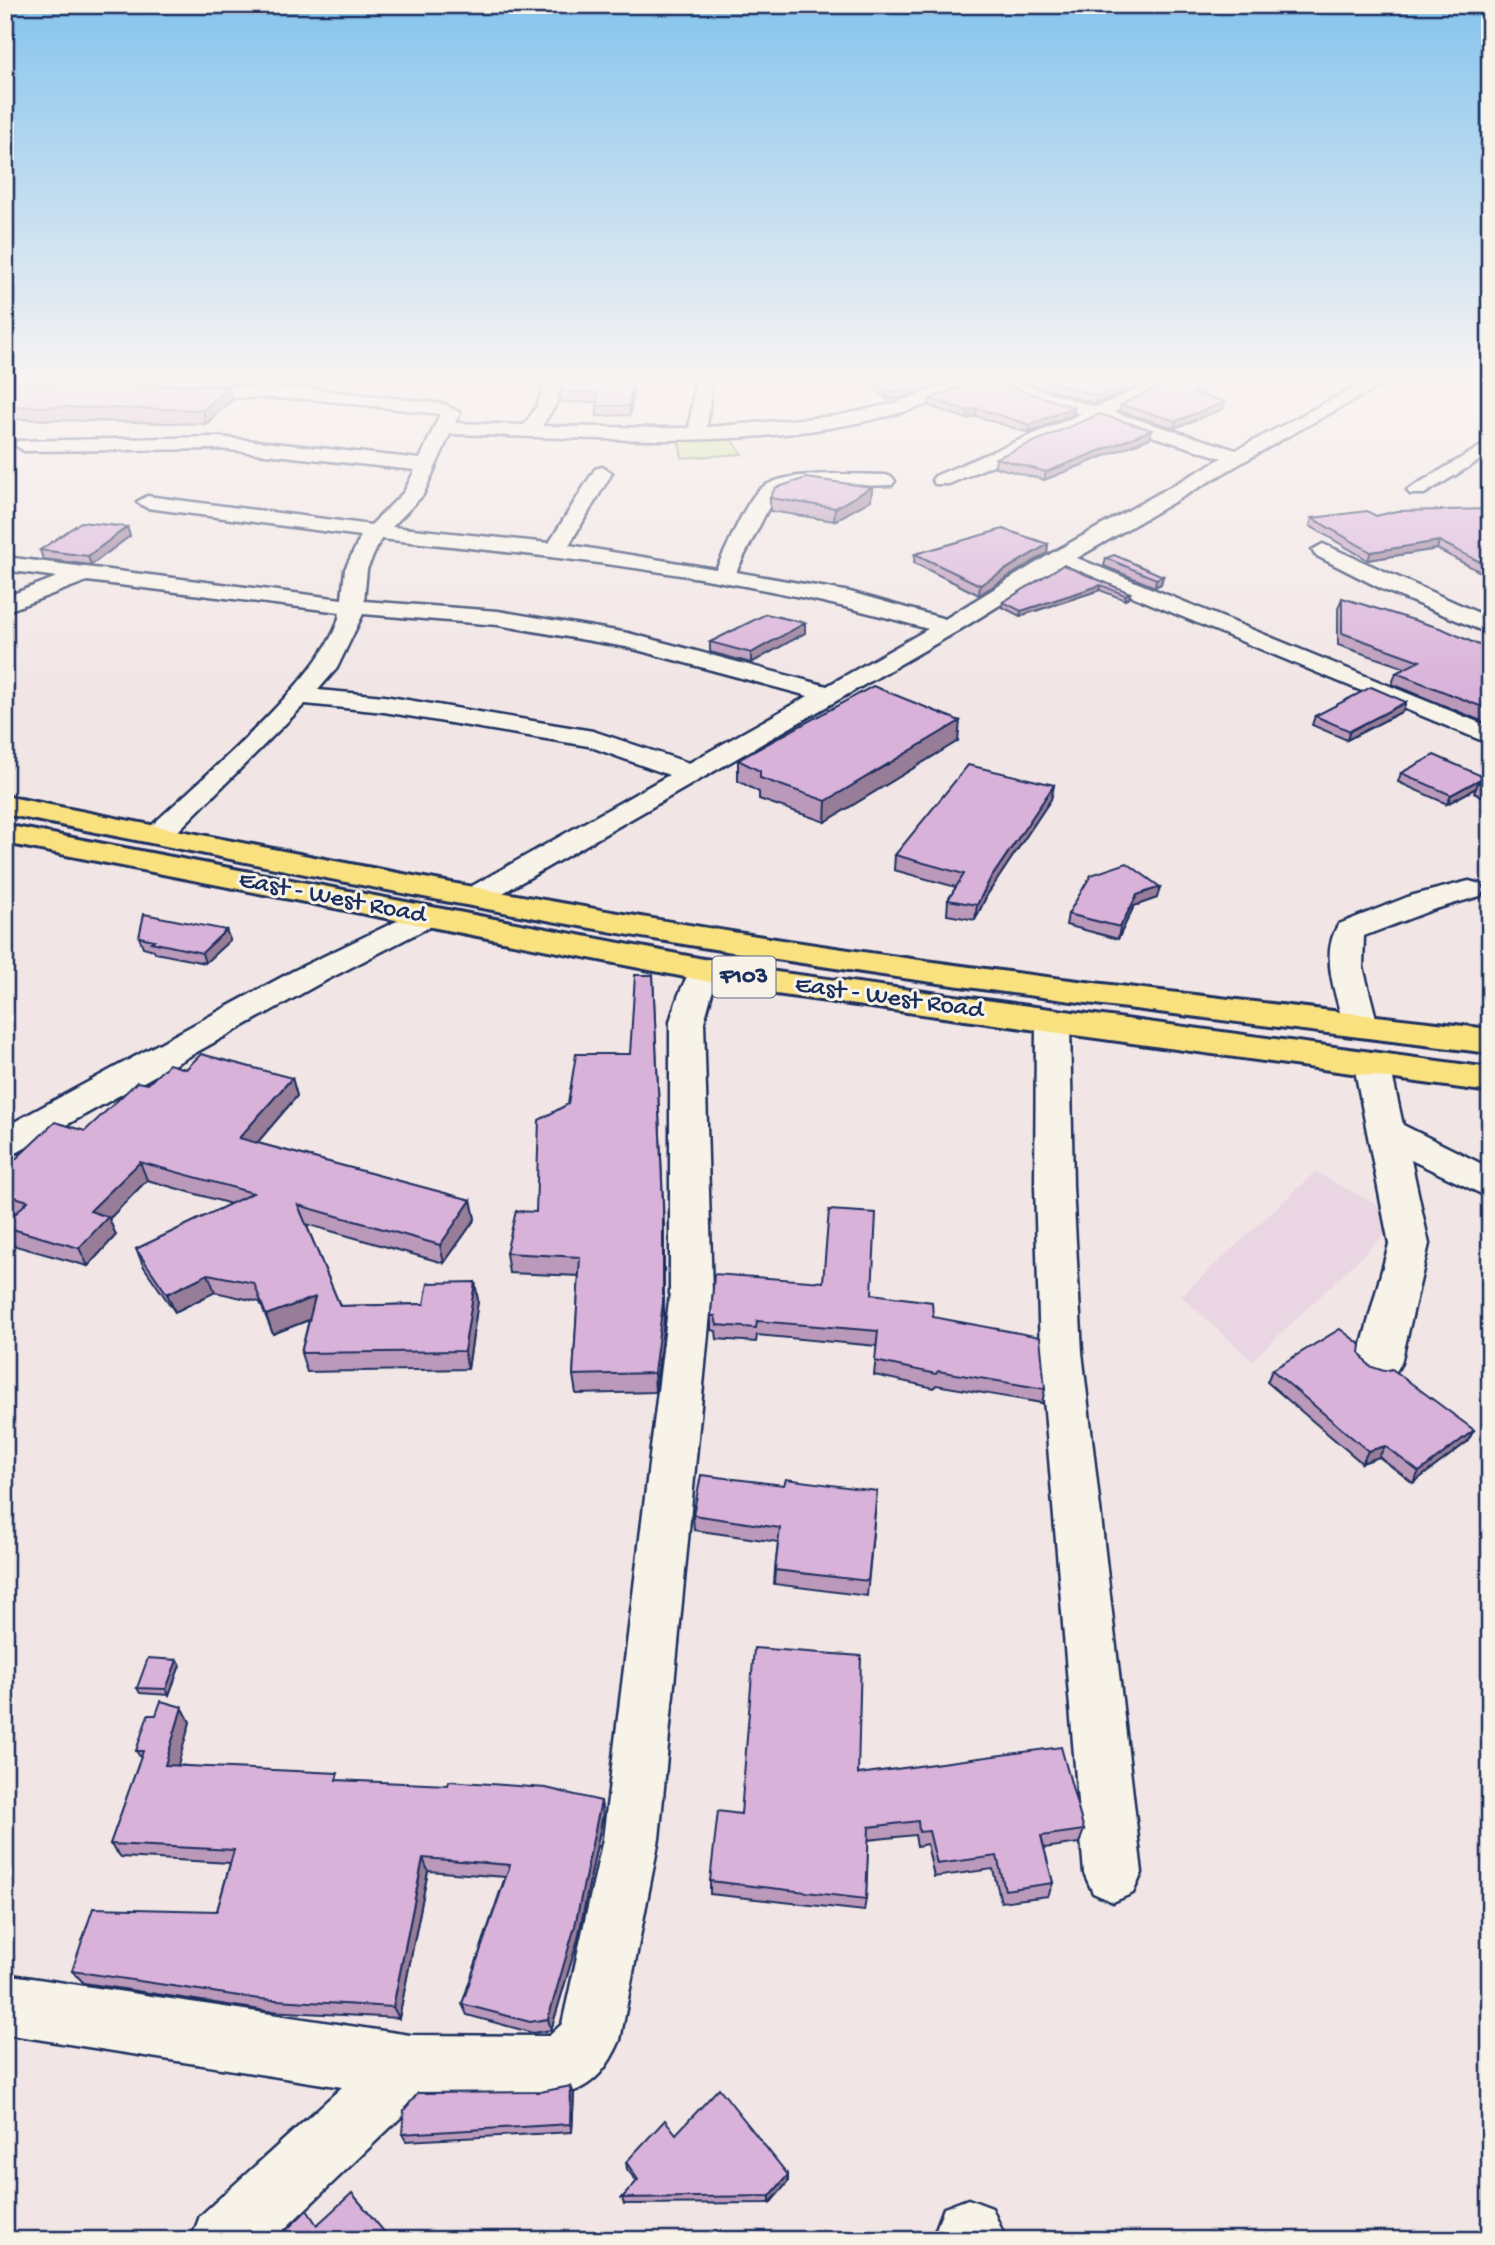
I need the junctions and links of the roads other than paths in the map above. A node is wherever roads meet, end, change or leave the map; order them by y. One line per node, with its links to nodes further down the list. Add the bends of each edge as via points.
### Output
1 (418, 482): 8 (street, via 412,495)
2 (597, 482): 9 (street)
3 (856, 482): 14 (street, via 774,488 765,495)
4 (1192, 482): 11 (street)
5 (1430, 482): 6 (street)
6 (1416, 490)
7 (147, 502): 8 (street)
8 (376, 532): 9 (street); 16 (street, via 356,569)
9 (556, 548): 14 (street)
10 (1323, 550): 18 (street)
11 (1060, 558): 17 (street); 21 (street)
12 (5, 563): 13 (street)
13 (85, 573): 15 (street); 16 (street)
14 (724, 575): 17 (street, via 850,599)
15 (5, 605)
16 (353, 607): 19 (street, via 498,618 628,640); 20 (street, via 351,621 325,668)
17 (948, 626): 19 (street)
18 (1490, 627)
19 (829, 694): 22 (street)
20 (299, 696): 22 (street, via 384,704 593,739); 25 (street)
21 (1490, 736)
22 (690, 773): 27 (street)
23 (5, 805): 25 (main road, East - West Road / F103)
24 (5, 834): 28 (main road, East - West Road / F103)
25 (158, 835): 27 (main road, East - West Road / F103)
26 (1469, 890): 31 (street, via 1350,931 1344,947)
27 (475, 896): 31 (main road, East - West Road / F103, via 762,947)
28 (424, 917): 29 (main road, East - West Road / F103); 36 (street)
29 (708, 970): 30 (main road, East - West Road / F103); 41 (street, via 687,1022 691,1293 673,1480 631,1839 589,2040 558,2067)
30 (1053, 1022): 33 (main road, East - West Road / F103); 39 (street, via 1061,1352)
31 (1361, 1026): 32 (main road, East - West Road / F103)
32 (1490, 1041)
33 (1372, 1065): 34 (main road, East - West Road / F103); 35 (street)
34 (1490, 1080)
35 (1384, 1131): 37 (street); 38 (street, via 1409,1244)
36 (5, 1143)
37 (1490, 1184)
38 (1378, 1363)
39 (1113, 1873)
40 (5, 2004): 41 (street)
41 (410, 2066): 42 (street)
42 (224, 2240)

